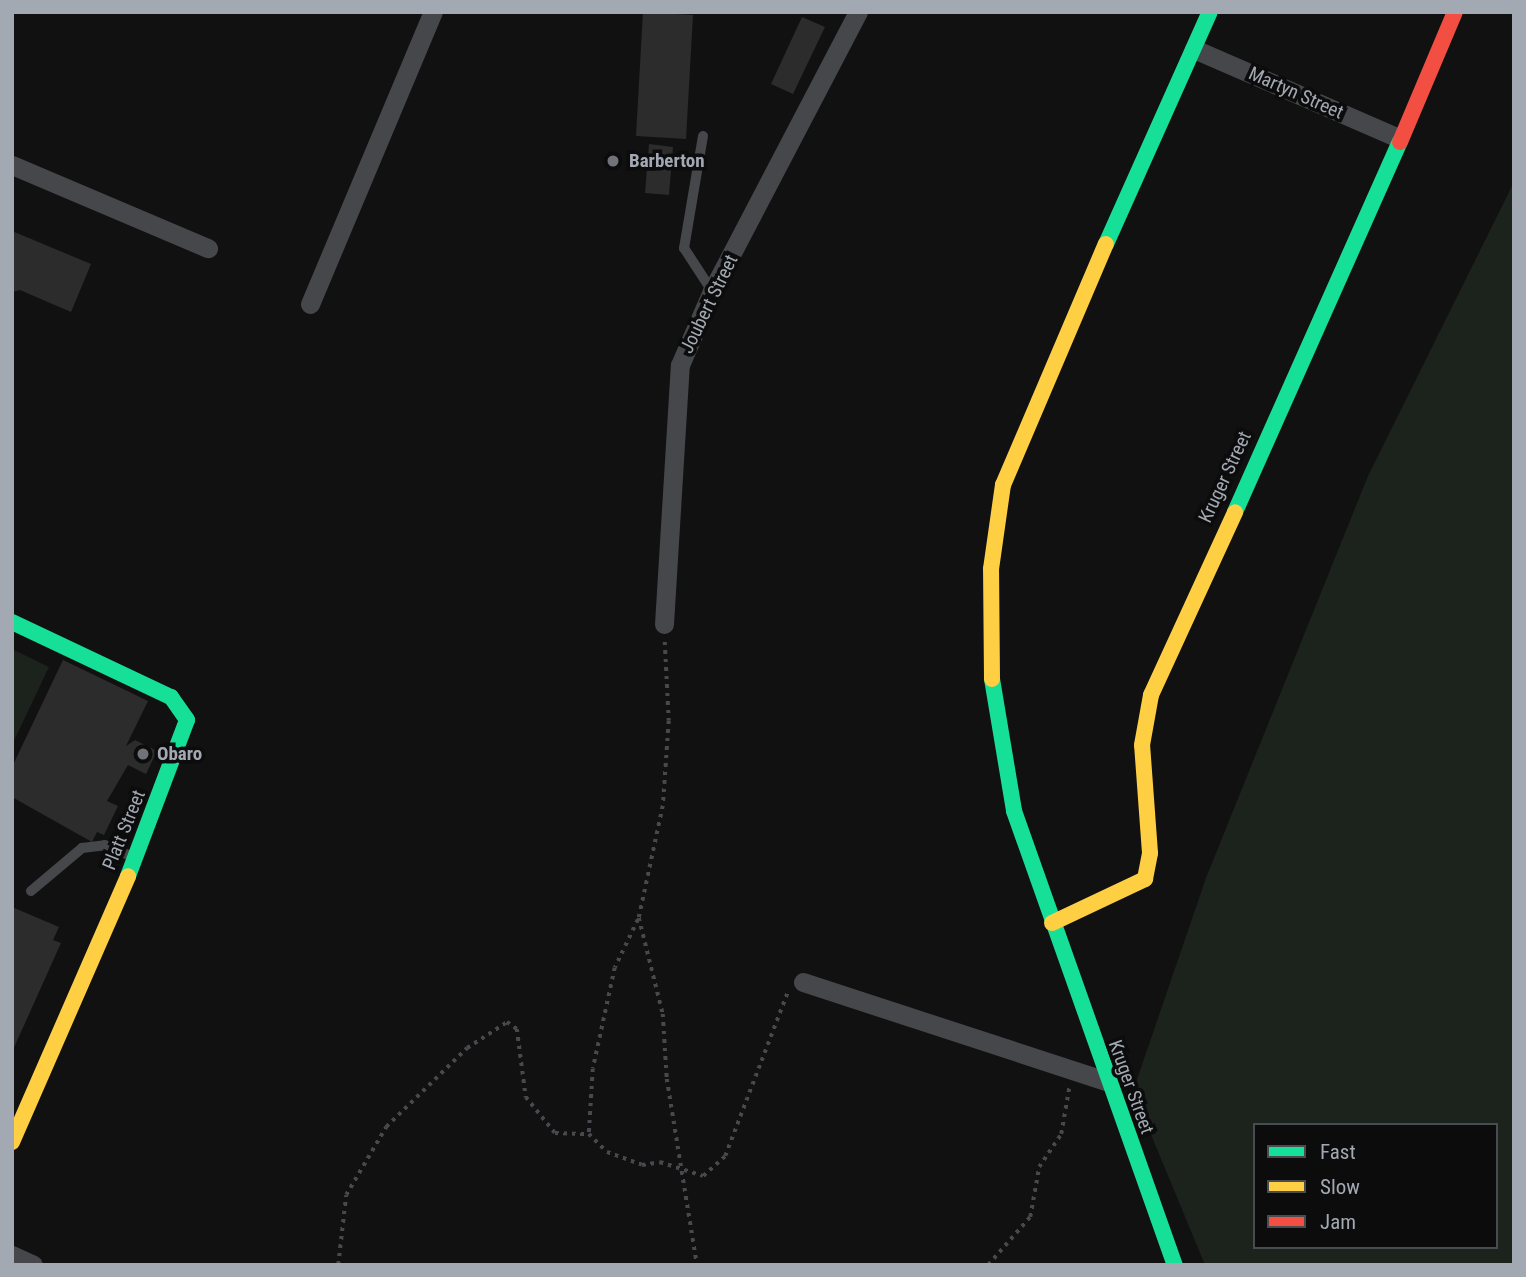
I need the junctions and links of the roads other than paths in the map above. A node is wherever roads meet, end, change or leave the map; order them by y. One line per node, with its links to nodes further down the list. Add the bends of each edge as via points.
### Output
1 (433, 12): 11 (street)
2 (858, 12): 10 (street, Joubert Street)
3 (1210, 12): 5 (street, Kruger Street)
4 (1454, 12): 7 (street, Kruger Street)
5 (1194, 49): 7 (street, Martyn Street); 16 (street, Kruger Street, via 1018,440 995,528 989,637 998,739 1014,811)
6 (703, 136): 10 (lane, via 684,248)
7 (1398, 138): 16 (street, Kruger Street, via 1344,274 1150,695 1142,745 1150,853 1145,880)
8 (12, 165): 9 (street)
9 (208, 248)
10 (712, 291): 13 (street, Joubert Street, via 680,365)
11 (310, 304)
12 (12, 622): 14 (street, Platt Street, via 181,707 187,720 184,739)
13 (664, 624)
14 (136, 858): 15 (lane, via 105,845 82,848); 19 (street, Platt Street)
15 (31, 891)
16 (1052, 923): 18 (street, Kruger Street)
17 (803, 982): 18 (street)
18 (1106, 1081): 22 (street, Kruger Street)
19 (12, 1142)
20 (12, 1255): 21 (street)
21 (33, 1265)
22 (1175, 1265)

